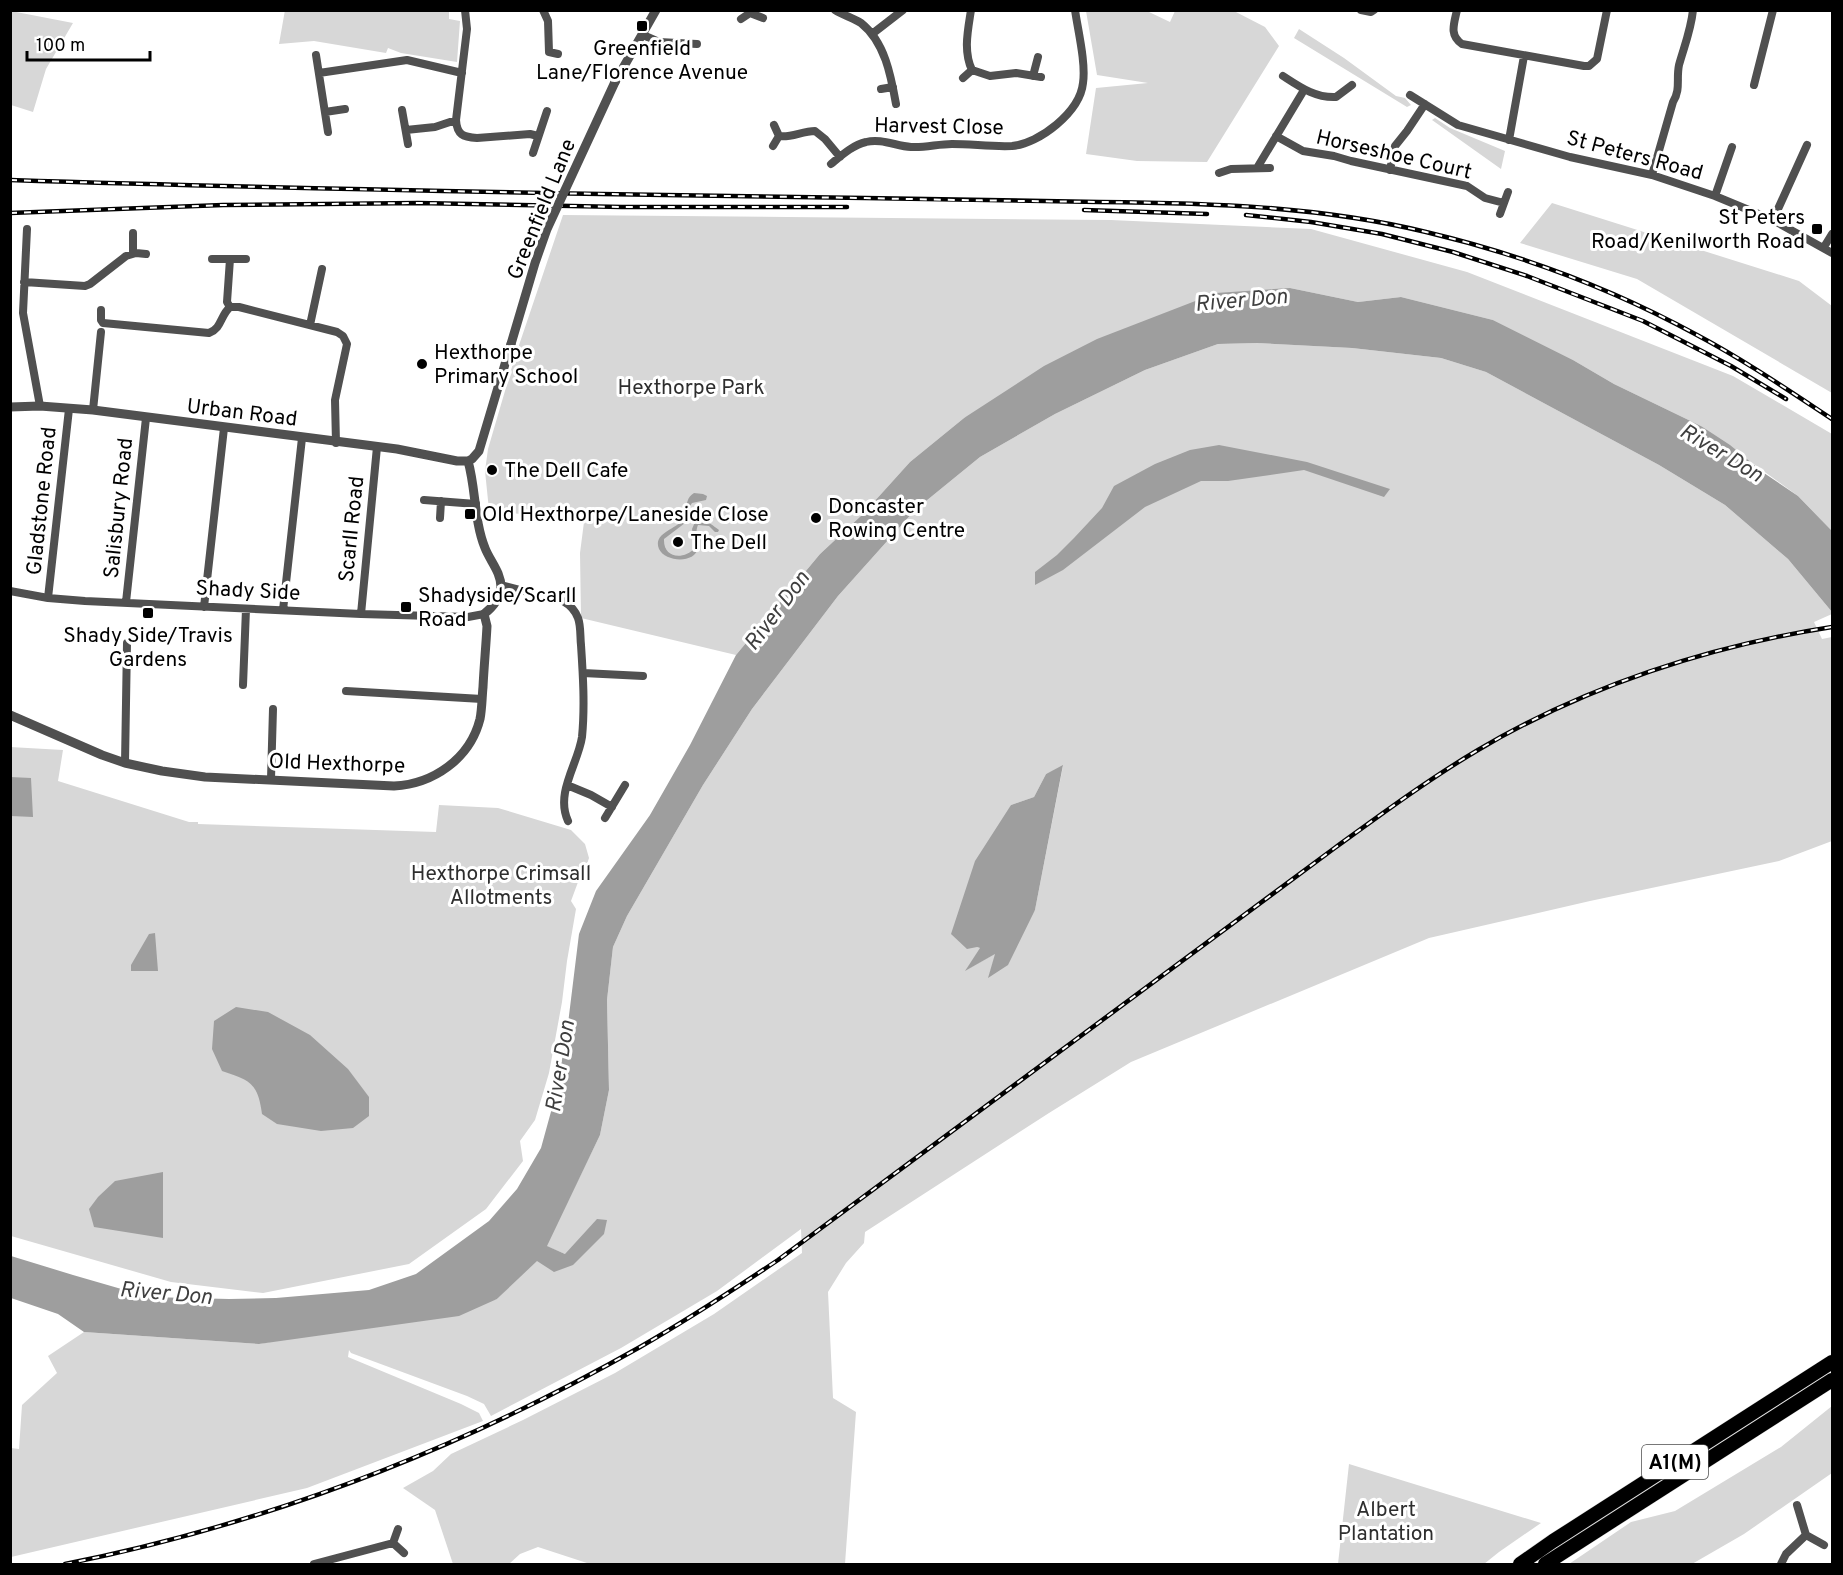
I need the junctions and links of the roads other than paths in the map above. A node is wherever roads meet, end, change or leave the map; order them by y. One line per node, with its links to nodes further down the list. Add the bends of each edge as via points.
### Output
1 (465, 10): 26 (street)
2 (543, 10): 20 (street, via 548,21 549,52)
3 (656, 10): 18 (street, Greenfield Lane)
4 (835, 10): 17 (street, via 861,23)
5 (903, 10): 17 (street)
6 (971, 10): 24 (street, via 966,36)
7 (1075, 10): 54 (street, Harvest Close, via 1082,90 1071,112 1034,138 1012,146 922,147 868,141)
8 (1361, 10): 9 (street)
9 (1374, 10)
10 (1457, 10): 22 (street, via 1452,32 1457,41)
11 (1607, 10): 22 (street, via 1597,59 1589,66)
12 (1694, 10): 60 (street, via 1679,68 1678,94)
13 (1773, 10): 30 (street)
14 (750, 12): 15 (street); 16 (street)
15 (762, 18)
16 (741, 19)
17 (872, 34): 31 (street, via 883,52)
18 (643, 35): 19 (street, via 660,42); 91 (street, Greenfield Lane, bridge, via 615,82 547,229 479,451)
19 (697, 44)
20 (558, 54)
21 (316, 55): 25 (street)
22 (1524, 56): 48 (street)
23 (1038, 57): 24 (street, via 1037,76 990,76)
24 (972, 70): 28 (street)
25 (319, 73): 26 (street, via 408,60); 40 (street)
26 (462, 73): 41 (street)
27 (1283, 76): 33 (street, Horseshoe Court)
28 (963, 78)
29 (1352, 85): 33 (street, Horseshoe Court, via 1336,97)
30 (1754, 85)
31 (893, 87): 32 (street); 35 (street)
32 (881, 89)
33 (1304, 90): 47 (street, Horseshoe Court)
34 (1410, 95): 36 (street, St Peters Road)
35 (896, 104)
36 (1425, 104): 48 (street, St Peters Road, via 1458,125); 58 (street, via 1395,146)
37 (345, 109): 40 (street)
38 (402, 110): 43 (street)
39 (547, 111): 45 (street)
40 (325, 112): 44 (street)
41 (456, 120): 43 (street); 45 (street, via 457,129 469,137)
42 (774, 125): 46 (street)
43 (406, 130): 49 (street)
44 (328, 132)
45 (538, 136): 53 (street)
46 (779, 136): 51 (street); 54 (street, via 814,131)
47 (1276, 136): 56 (street, Horseshoe Court); 58 (street, Horseshoe Court, via 1303,151)
48 (1509, 140): 60 (street, St Peters Road)
49 (408, 144)
50 (1807, 145): 65 (street)
51 (773, 146)
52 (1732, 147): 62 (street)
53 (533, 153)
54 (840, 157): 55 (street, Harvest Close)
55 (831, 164)
56 (1257, 168): 57 (street); 59 (street)
57 (1270, 168)
58 (1390, 170): 63 (street, Horseshoe Court, via 1467,186 1485,198)
59 (1220, 173)
60 (1652, 175): 62 (street, St Peters Road)
61 (1508, 192): 63 (street)
62 (1715, 196): 65 (street, St Peters Road)
63 (1504, 202): 64 (street)
64 (1500, 214)
65 (1773, 220): 69 (street, St Peters Road)
66 (27, 229): 77 (street)
67 (133, 233): 71 (street)
68 (1833, 234): 69 (street)
69 (1824, 247): 70 (street, St Peters Road)
70 (1833, 253)
71 (133, 254): 72 (street); 77 (street, via 85,286)
72 (146, 254)
73 (212, 259): 74 (street)
74 (230, 259): 75 (street); 78 (street)
75 (246, 260)
76 (322, 269): 80 (street)
77 (24, 282): 83 (street, via 22,313)
78 (230, 307): 79 (street, via 218,328 209,333 103,323); 80 (street)
79 (101, 310)
80 (310, 325): 89 (street, via 337,332 346,340 335,400)
81 (101, 332): 85 (street)
82 (10, 406): 83 (street, Urban Road)
83 (40, 406): 84 (street, Urban Road)
84 (69, 409): 85 (street, Urban Road); 98 (street, Gladstone Road)
85 (93, 410): 86 (street, Urban Road)
86 (146, 418): 87 (street, Urban Road); 99 (street, Salisbury Road)
87 (224, 428): 88 (street, Urban Road); 100 (street)
88 (302, 438): 89 (street, Urban Road); 102 (street)
89 (336, 443): 90 (street, Urban Road)
90 (378, 447): 91 (street, Urban Road); 103 (street, Scarll Road)
91 (468, 461): 94 (street)
92 (424, 500): 93 (street)
93 (441, 501): 94 (street); 95 (street)
94 (476, 504): 96 (street, via 484,547)
95 (440, 518)
96 (501, 585): 104 (street, via 494,605); 106 (street, via 570,606 578,619)
97 (10, 591): 98 (street, Shady Side)
98 (48, 598): 99 (street, Shady Side)
99 (126, 602): 100 (street, Shady Side)
100 (204, 607): 101 (street, Shady Side)
101 (246, 609): 102 (street, Shady Side); 108 (street)
102 (283, 610): 103 (street, Shady Side)
103 (361, 614): 104 (street, Shady Side)
104 (484, 614): 110 (street, Old Hexthorpe, via 487,626)
105 (127, 643): 113 (street)
106 (583, 673): 107 (street); 115 (street, via 582,738)
107 (643, 676)
108 (243, 685)
109 (346, 691): 110 (street)
110 (482, 699): 114 (street, Old Hexthorpe, via 480,719 462,754 439,774 422,781 394,786)
111 (273, 709): 114 (street)
112 (10, 715): 113 (street, Old Hexthorpe)
113 (125, 763): 114 (street, Old Hexthorpe, via 188,775)
114 (271, 779)
115 (567, 785): 117 (street); 119 (street, via 563,809)
116 (625, 785): 117 (street)
117 (612, 807): 118 (street)
118 (605, 818)
119 (568, 821)
120 (1833, 1362): 129 (highway, A1(M))
121 (1833, 1380): 130 (highway, A1(M))
122 (1797, 1505): 124 (street)
123 (398, 1529): 125 (street)
124 (1806, 1535): 126 (street); 131 (street)
125 (393, 1544): 127 (street); 128 (street)
126 (1824, 1545)
127 (404, 1553)
128 (314, 1564)
129 (1520, 1564)
130 (1545, 1564)
131 (1781, 1564)

